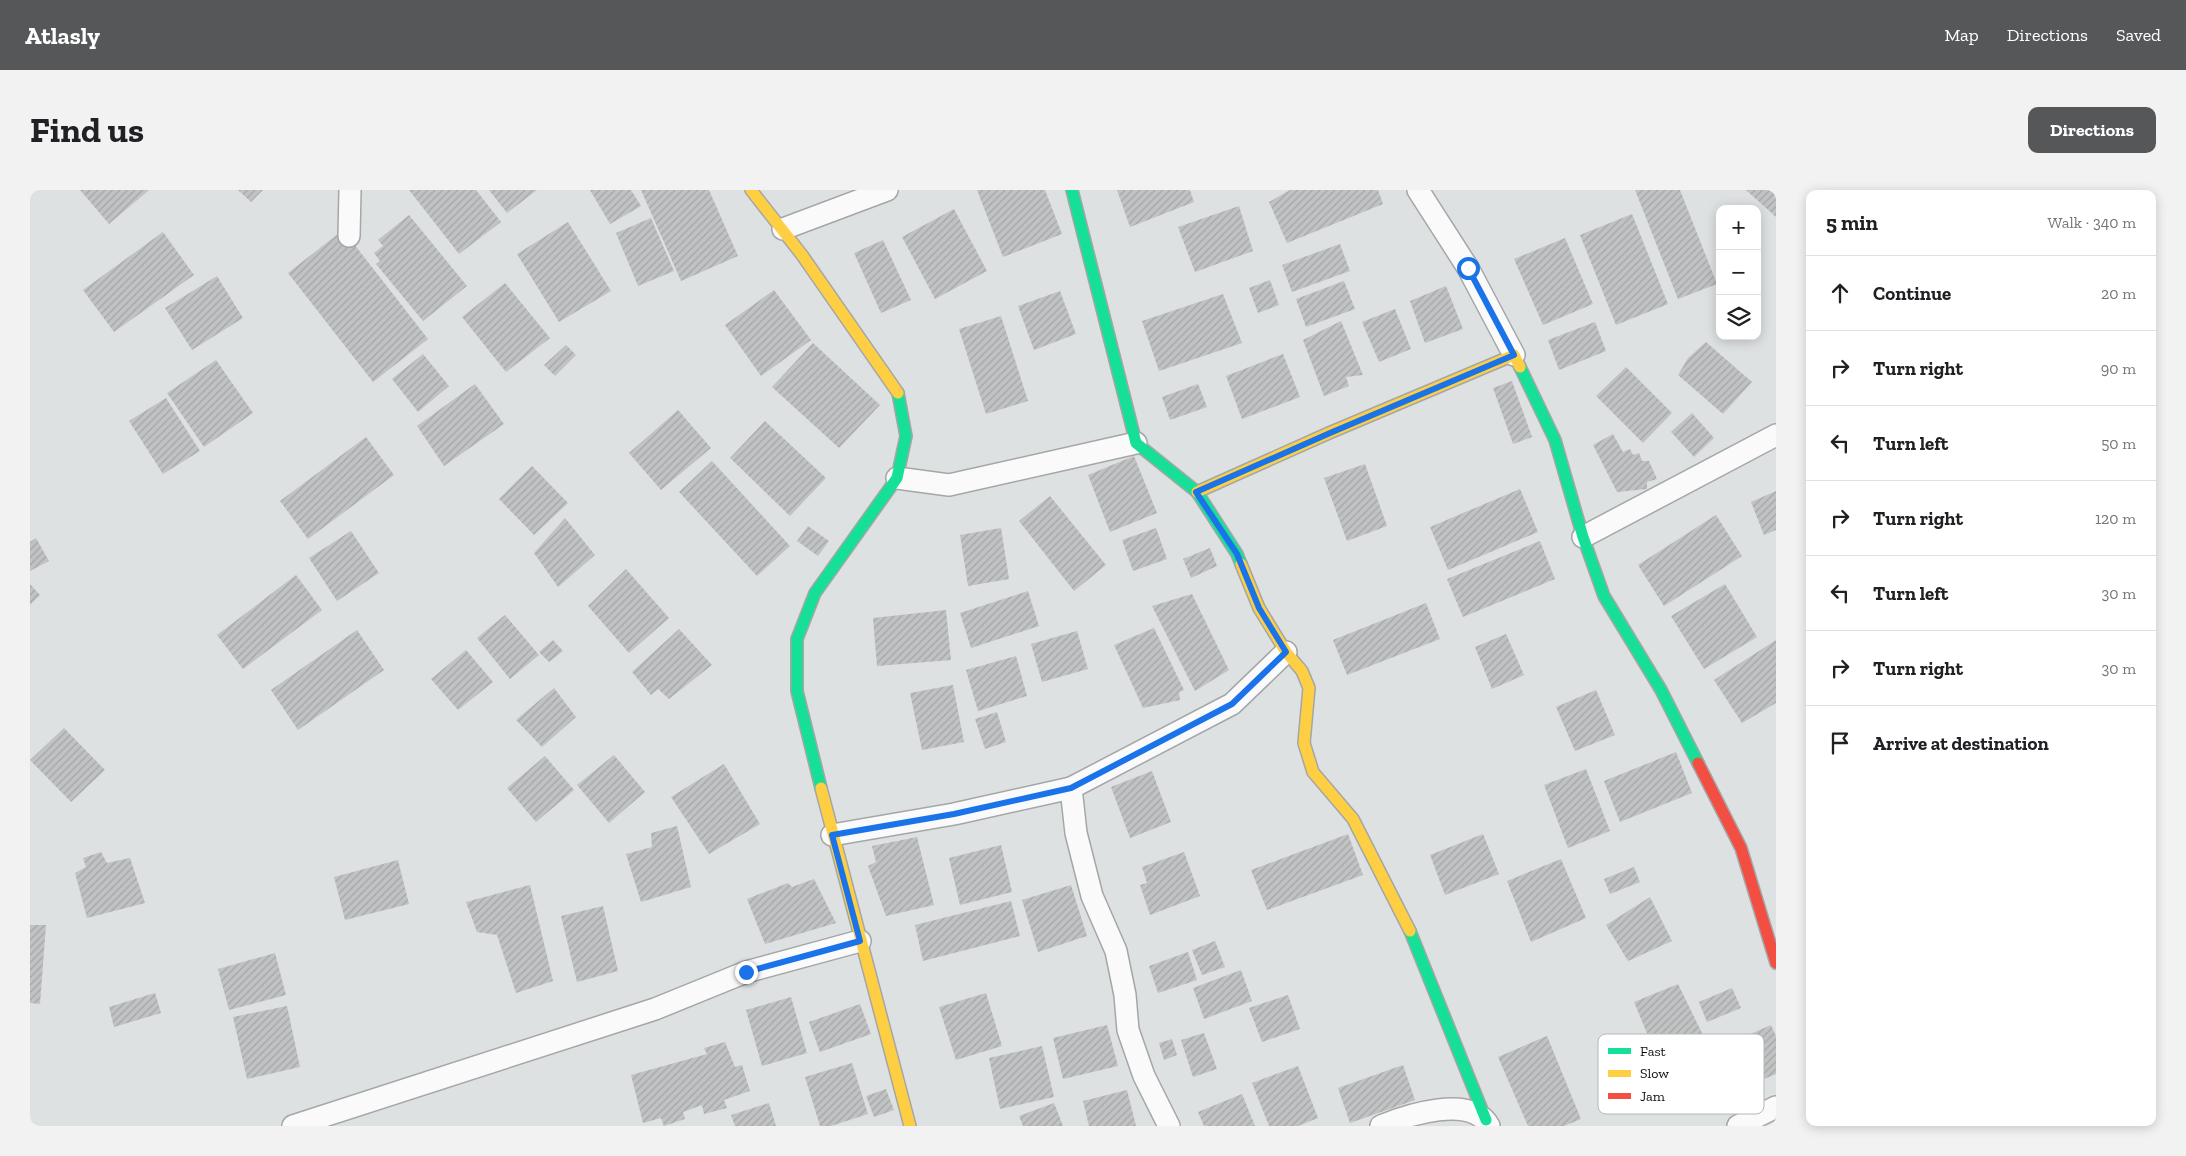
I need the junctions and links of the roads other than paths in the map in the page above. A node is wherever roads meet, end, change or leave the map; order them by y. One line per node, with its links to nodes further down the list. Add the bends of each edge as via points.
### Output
1 (350, 190): 7 (street)
2 (751, 190): 6 (street)
3 (887, 190): 6 (street)
4 (1072, 190): 10 (street)
5 (1418, 190): 8 (street, via 1468,268)
6 (783, 229): 11 (street, via 900,395 906,436)
7 (350, 236)
8 (1514, 355): 12 (street); 13 (street, via 1555,440)
9 (1776, 435): 13 (street)
10 (1136, 443): 11 (street, via 948,485); 12 (street)
11 (897, 478): 16 (street, via 815,593 797,639 796,691)
12 (1196, 492): 14 (street, via 1237,554 1259,608)
13 (1583, 537): 18 (street, via 1604,596 1660,690 1741,848)
14 (1286, 652): 15 (street, via 1232,704); 22 (street, via 1302,671 1309,688 1304,743 1314,772 1353,819 1415,940)
15 (1071, 788): 16 (street, via 954,814); 25 (street, via 1076,833 1092,896 1116,950 1128,1030 1144,1076)
16 (832, 835): 17 (street)
17 (860, 941): 23 (street, via 746,972 655,1009); 24 (street)
18 (1776, 963)
19 (1776, 1107): 20 (street)
20 (1764, 1113)
21 (1762, 1114): 27 (street)
22 (1488, 1123): 26 (street, via 1463,1109 1445,1109)
23 (293, 1126)
24 (910, 1126)
25 (1169, 1126)
26 (1381, 1126)
27 (1738, 1126)

